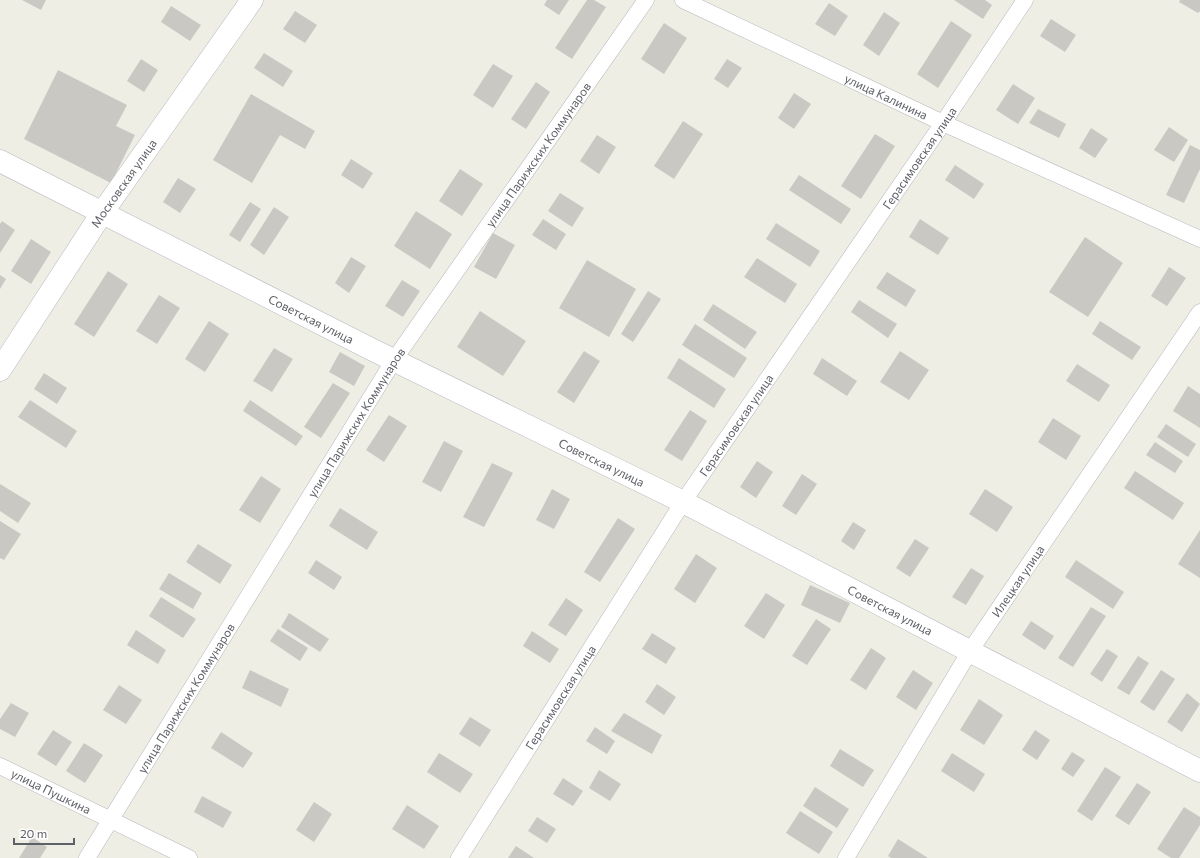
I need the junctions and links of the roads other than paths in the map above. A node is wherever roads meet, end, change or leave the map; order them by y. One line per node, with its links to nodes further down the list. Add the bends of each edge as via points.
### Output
1 (252, 0): 7 (street, Московская улица)
2 (646, 0): 10 (street, улица Парижских Коммунаров)
3 (683, 0): 5 (street, улица Калинина)
4 (1025, 0): 5 (street, Герасимовская улица)
5 (943, 124): 8 (street, улица Калинина); 12 (street, Герасимовская улица)
6 (0, 161): 7 (street, Советская улица)
7 (102, 213): 10 (street, Советская улица); 11 (street, Московская улица)
8 (1200, 239)
9 (1200, 312): 13 (street, Илецкая улица)
10 (394, 360): 12 (street, Советская улица); 16 (street, улица Парижских Коммунаров)
11 (0, 370)
12 (683, 502): 13 (street, Советская улица); 19 (street, Герасимовская улица)
13 (970, 651): 15 (street, Советская улица); 20 (street, Илецкая улица)
14 (0, 766): 16 (street, улица Пушкина)
15 (1200, 771)
16 (112, 820): 17 (street, улица Парижских Коммунаров); 18 (street, улица Пушкина)
17 (87, 858)
18 (189, 858)
19 (459, 858)
20 (846, 858)

